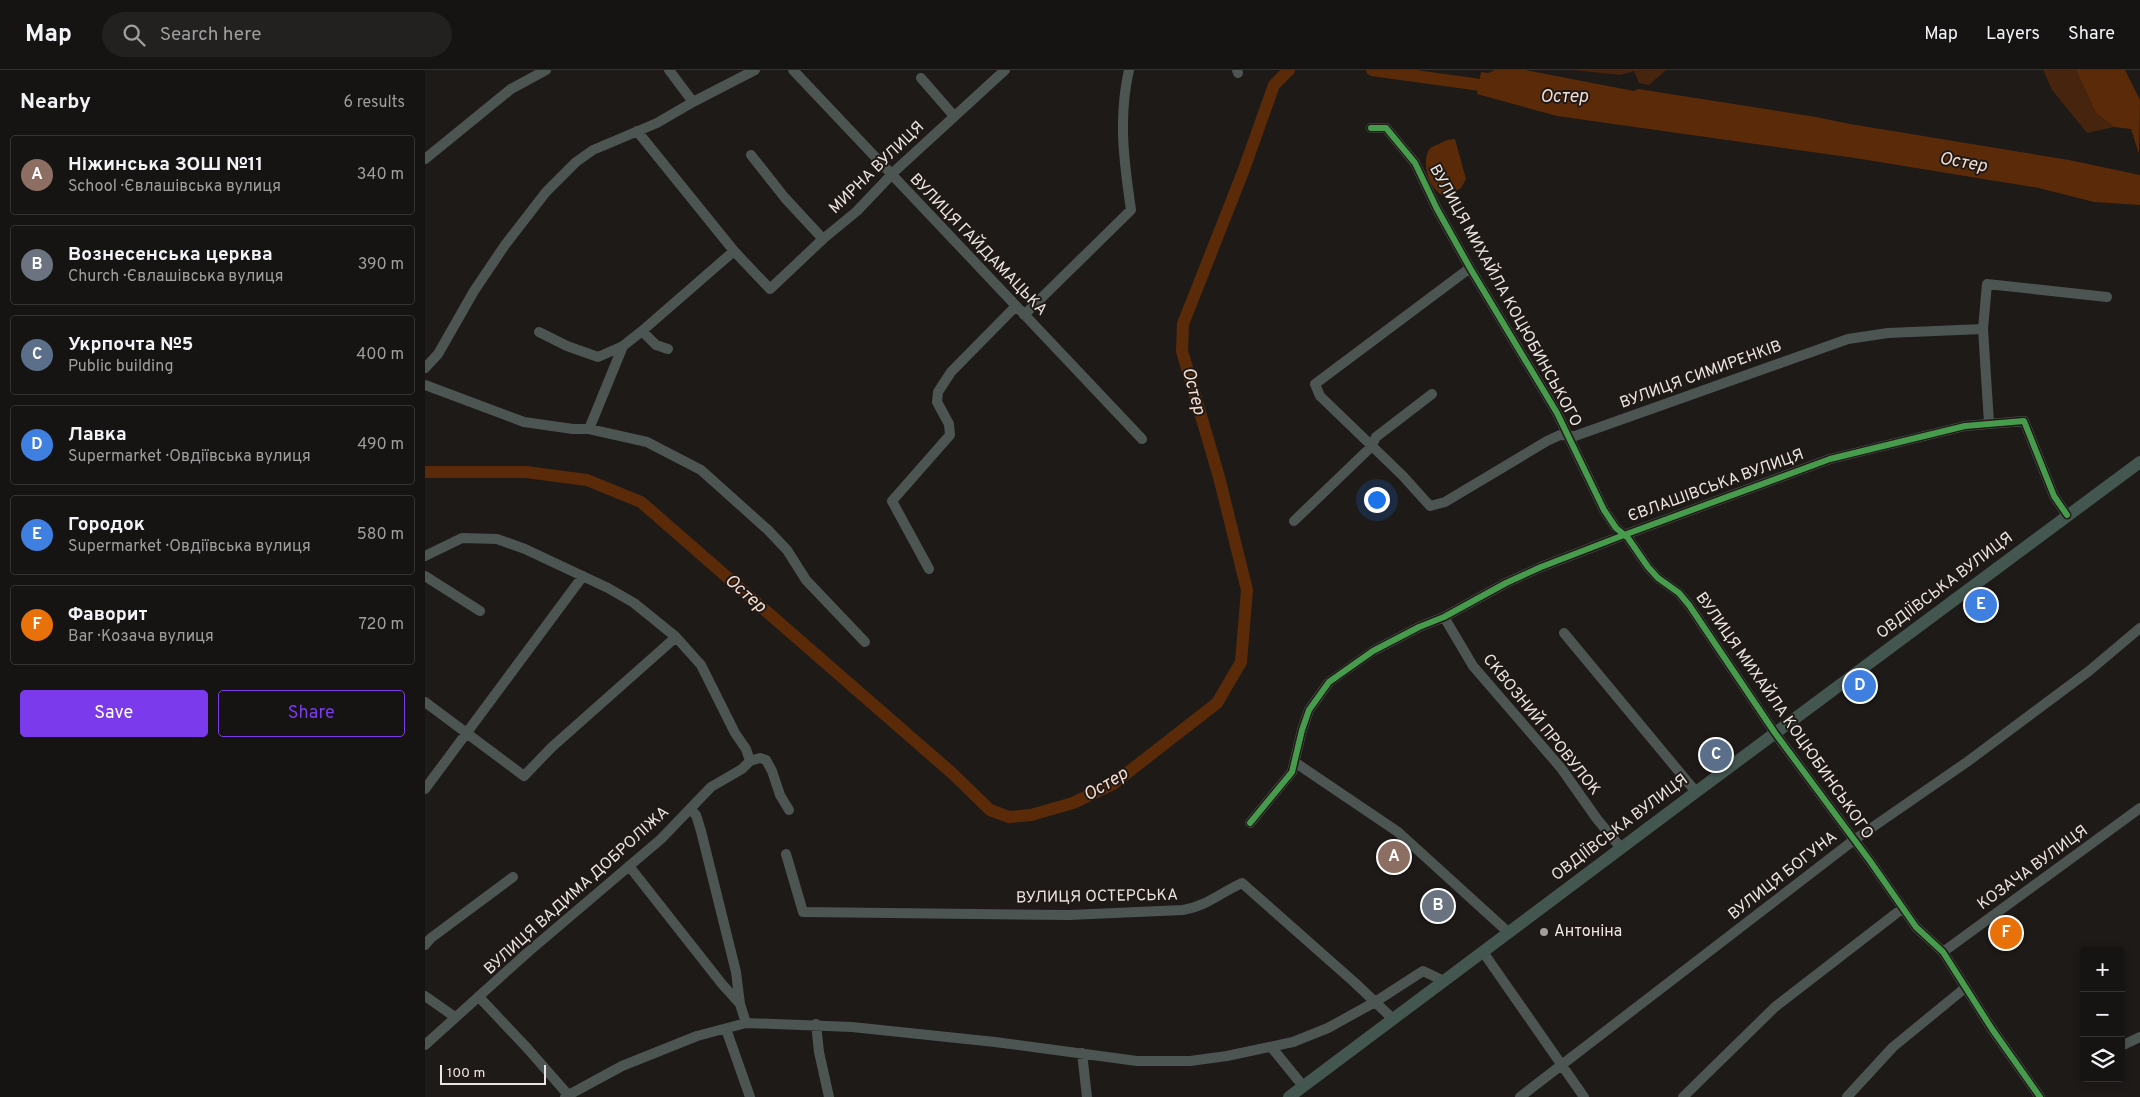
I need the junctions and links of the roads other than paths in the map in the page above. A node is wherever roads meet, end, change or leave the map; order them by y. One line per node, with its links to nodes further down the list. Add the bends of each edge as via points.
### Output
1 (545, 70): 13 (street, via 511,89)
2 (669, 70): 8 (street)
3 (755, 70): 8 (street)
4 (793, 70): 14 (street, ВУЛИЦЯ ГАЙДАМАЦЬКА)
5 (1005, 70): 9 (street, МИРНА ВУЛИЦЯ)
6 (1129, 70): 20 (street, via 1122,109 1122,136 1131,210)
7 (921, 78): 9 (street)
8 (693, 102): 11 (street)
9 (954, 116): 14 (street, МИРНА ВУЛИЦЯ)
10 (1371, 128): 17 (street, ВУЛИЦЯ МИХАЙЛА КОЦЮБИНСЬКОГО, via 1386,128 1415,163)
11 (637, 131): 16 (street); 28 (street, via 593,150 546,192 489,268 439,354)
12 (751, 155): 15 (street)
13 (425, 159)
14 (891, 176): 15 (street, МИРНА ВУЛИЦЯ, via 857,211); 19 (street, ВУЛИЦЯ ГАЙДАМАЦЬКА)
15 (823, 239): 16 (street, МИРНА ВУЛИЦЯ, via 770,289)
16 (734, 251): 22 (street)
17 (1470, 268): 33 (street, ВУЛИЦЯ МИХАЙЛА КОЦЮБИНСЬКОГО); 35 (street, via 1315,384 1320,396)
18 (2107, 297): 21 (street, via 1987,284)
19 (1016, 306): 20 (street, ВУЛИЦЯ ГАЙДАМАЦЬКА); 41 (street, via 951,372 938,392 937,402 949,424 950,435 892,501)
20 (1024, 315): 34 (street, ВУЛИЦЯ ГАЙДАМАЦЬКА)
21 (1983, 329): 31 (street); 33 (street, ВУЛИЦЯ СИМИРЕНКІВ, via 1888,333 1847,339 1575,436)
22 (642, 331): 24 (street); 25 (street, via 656,345)
23 (539, 332): 26 (street)
24 (623, 346): 26 (street); 27 (street)
25 (668, 349)
26 (598, 357): 27 (street)
27 (615, 364): 32 (street)
28 (425, 368)
29 (425, 385): 32 (street, via 524,422)
30 (1432, 394): 35 (street, via 1375,437)
31 (1989, 422): 37 (street, ЄВЛАШІВСЬКА ВУЛИЦЯ, via 2024,421 2055,496); 39 (street, ЄВЛАШІВСЬКА ВУЛИЦЯ, via 1830,459)
32 (589, 429): 49 (street, via 647,442 701,470 768,530 787,550 823,600)
33 (1567, 435): 35 (street, ВУЛИЦЯ СИМИРЕНКІВ, via 1547,441 1445,502 1430,506); 39 (street, ВУЛИЦЯ МИХАЙЛА КОЦЮБИНСЬКОГО, via 1604,510)
34 (1142, 439)
35 (1371, 447): 38 (street)
36 (2140, 462): 37 (main road, ОВДІЇВСЬКА ВУЛИЦЯ)
37 (2067, 515): 52 (main road, ОВДІЇВСЬКА ВУЛИЦЯ)
38 (1294, 521)
39 (1624, 535): 45 (street, ЄВЛАШІВСЬКА ВУЛИЦЯ, via 1515,579); 52 (street, ВУЛИЦЯ МИХАЙЛА КОЦЮБИНСЬКОГО, via 1648,567 1689,605)
40 (425, 556): 43 (street, via 462,538 497,539 525,548)
41 (929, 569)
42 (425, 576): 44 (street)
43 (583, 576): 48 (street, via 634,603); 51 (street)
44 (480, 611)
45 (1443, 616): 54 (street, ЄВЛАШІВСЬКА ВУЛИЦЯ, via 1373,651 1329,682 1309,710); 62 (street, СКВОЗНИЙ ПРОВУЛОК, via 1473,666 1561,768)
46 (2140, 628): 61 (street, ВУЛИЦЯ БОГУНА, via 2089,671)
47 (1564, 633): 56 (street)
48 (676, 637): 51 (street, via 551,747 524,776); 53 (street, via 705,672)
49 (865, 642)
50 (425, 702): 51 (street)
51 (467, 732): 55 (street)
52 (1775, 733): 56 (main road, ОВДІЇВСЬКА ВУЛИЦЯ); 61 (street, ВУЛИЦЯ МИХАЙЛА КОЦЮБИНСЬКОГО)
53 (750, 761): 58 (street, ВУЛИЦЯ ВАДИМА ДОБРОЛІЖА, via 711,787); 59 (street, via 766,760)
54 (1296, 763): 60 (street, ЄВЛАШІВСЬКА ВУЛИЦЯ); 67 (street, via 1398,832)
55 (425, 788)
56 (1696, 792): 62 (main road, ОВДІЇВСЬКА ВУЛИЦЯ)
57 (2140, 808): 70 (street, КОЗАЧА ВУЛИЦЯ)
58 (690, 810): 64 (street, ВУЛИЦЯ ВАДИМА ДОБРОЛІЖА); 76 (street, via 696,815 701,831 736,972)
59 (789, 810)
60 (1250, 823)
61 (1854, 840): 66 (street, ВУЛИЦЯ МИХАЙЛА КОЦЮБИНСЬКОГО); 87 (street, ВУЛИЦЯ БОГУНА)
62 (1621, 848): 67 (main road, ОВДІЇВСЬКА ВУЛИЦЯ)
63 (787, 854): 75 (street, ВУЛИЦЯ ОСТЕРСЬКА, via 803,912 1069,915 1183,910 1203,905 1242,883)
64 (629, 866): 74 (street, ВУЛИЦЯ ВАДИМА ДОБРОЛІЖА); 76 (street)
65 (513, 877): 68 (street)
66 (1903, 908): 70 (street, ВУЛИЦЯ МИХАЙЛА КОЦЮБИНСЬКОГО, via 1916,927); 96 (street, via 1775,1006)
67 (1508, 932): 69 (main road, ОВДІЇВСЬКА ВУЛИЦЯ)
68 (425, 945)
69 (1483, 952): 71 (main road, ОВДІЇВСЬКА ВУЛИЦЯ); 87 (street)
70 (1943, 952): 72 (street, ВУЛИЦЯ МИХАЙЛА КОЦЮБИНСЬКОГО)
71 (1444, 981): 75 (street, via 1423,970); 78 (main road, ОВДІЇВСЬКА ВУЛИЦЯ)
72 (1965, 988): 97 (street, via 1893,1047); 98 (street, ВУЛИЦЯ МИХАЙЛА КОЦЮБИНСЬКОГО)
73 (425, 996): 77 (street)
74 (479, 997): 77 (street, ВУЛИЦЯ ВАДИМА ДОБРОЛІЖА); 89 (street)
75 (1375, 1002): 78 (street, ВУЛИЦЯ ОСТЕРСЬКА); 85 (street, via 1328,1028)
76 (740, 1004): 79 (street)
77 (455, 1017): 84 (street, ВУЛИЦЯ ВАДИМА ДОБРОЛІЖА)
78 (1393, 1019): 88 (main road, ОВДІЇВСЬКА ВУЛИЦЯ)
79 (746, 1023): 80 (street); 81 (street)
80 (816, 1024): 86 (street); 91 (street)
81 (726, 1029): 89 (street, via 697,1036 622,1066); 90 (street)
82 (2140, 1037): 83 (street)
83 (2125, 1044)
84 (425, 1045)
85 (1272, 1048): 86 (street, via 1190,1061 1137,1060); 88 (street)
86 (1082, 1053): 92 (street)
87 (1562, 1065): 94 (street, ВУЛИЦЯ БОГУНА); 95 (street)
88 (1303, 1086): 93 (main road, ОВДІЇВСЬКА ВУЛИЦЯ)
89 (568, 1096)
90 (750, 1097)
91 (829, 1097)
92 (1087, 1097)
93 (1289, 1097)
94 (1520, 1097)
95 (1584, 1097)
96 (1683, 1097)
97 (1847, 1097)
98 (2040, 1097)

